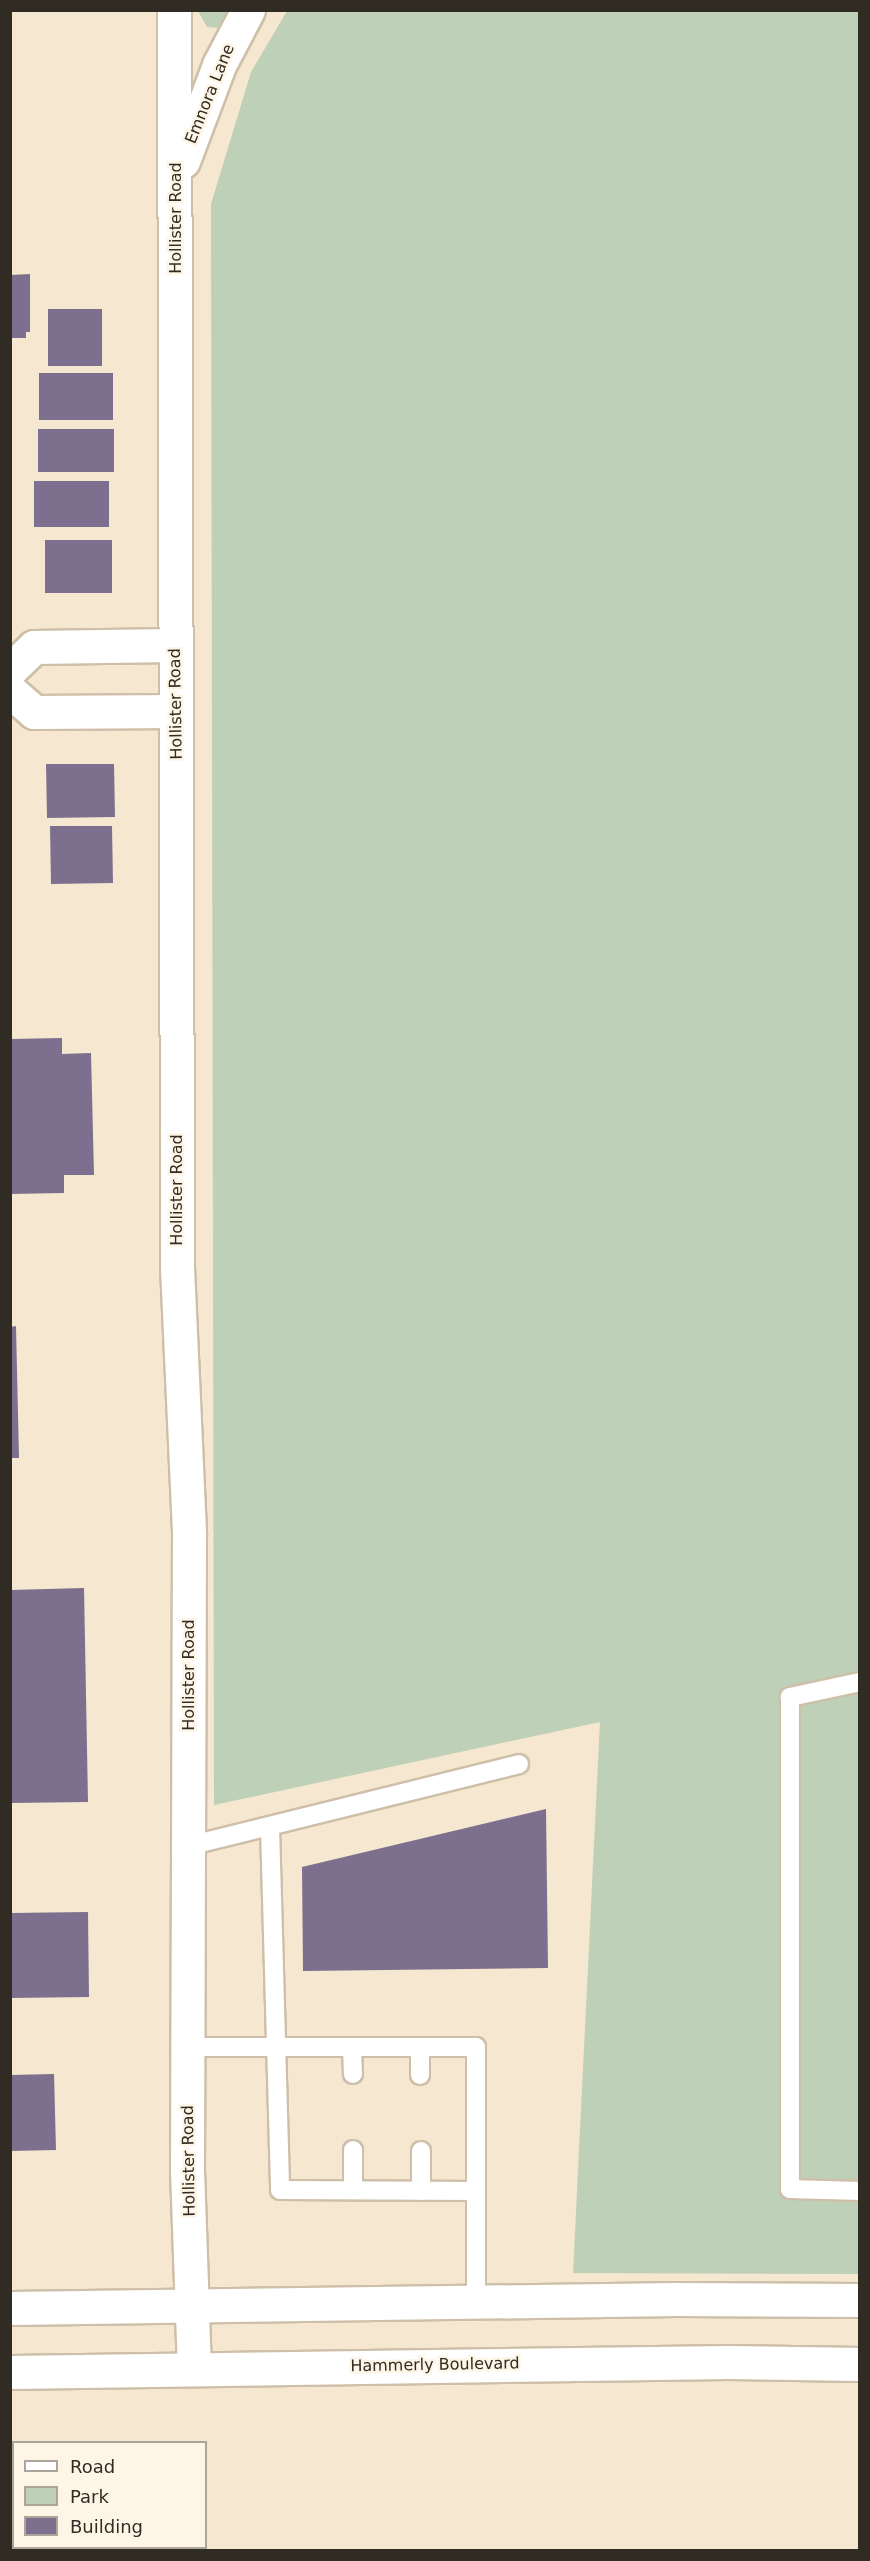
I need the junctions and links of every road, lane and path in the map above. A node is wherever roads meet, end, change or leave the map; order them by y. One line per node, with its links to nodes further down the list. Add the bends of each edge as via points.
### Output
1 (174, 10): 3 (street, Hollister Road)
2 (248, 10): 3 (street, Emnora Lane, via 219,65)
3 (177, 180): 4 (street, Hollister Road)
4 (175, 645): 5 (street, via 34,647); 7 (street, Hollister Road)
5 (10, 670)
6 (10, 691): 7 (street, via 34,712)
7 (176, 711): 11 (street, Hollister Road, via 177,1267 189,1536)
8 (860, 1682): 23 (lane, via 790,1697 790,2189)
9 (519, 1764): 10 (lane)
10 (270, 1827): 11 (lane); 13 (lane)
11 (188, 1846): 12 (street, Hollister Road)
12 (188, 2047): 13 (lane); 26 (street, Hollister Road)
13 (273, 2047): 14 (lane); 20 (lane, via 280,2190)
14 (352, 2047): 15 (lane); 16 (lane)
15 (420, 2047): 17 (lane); 22 (lane, via 476,2047)
16 (353, 2074)
17 (420, 2075)
18 (353, 2150): 20 (lane)
19 (421, 2151): 21 (lane)
20 (353, 2190): 21 (lane)
21 (421, 2191): 22 (lane)
22 (476, 2191): 24 (lane)
23 (860, 2191)
24 (476, 2301): 25 (street); 26 (street)
25 (860, 2301)
26 (192, 2305): 27 (street); 29 (street, Hollister Road)
27 (10, 2308)
28 (860, 2364): 29 (street, Hammerly Boulevard)
29 (194, 2368): 30 (street, Hammerly Boulevard)
30 (10, 2372)

